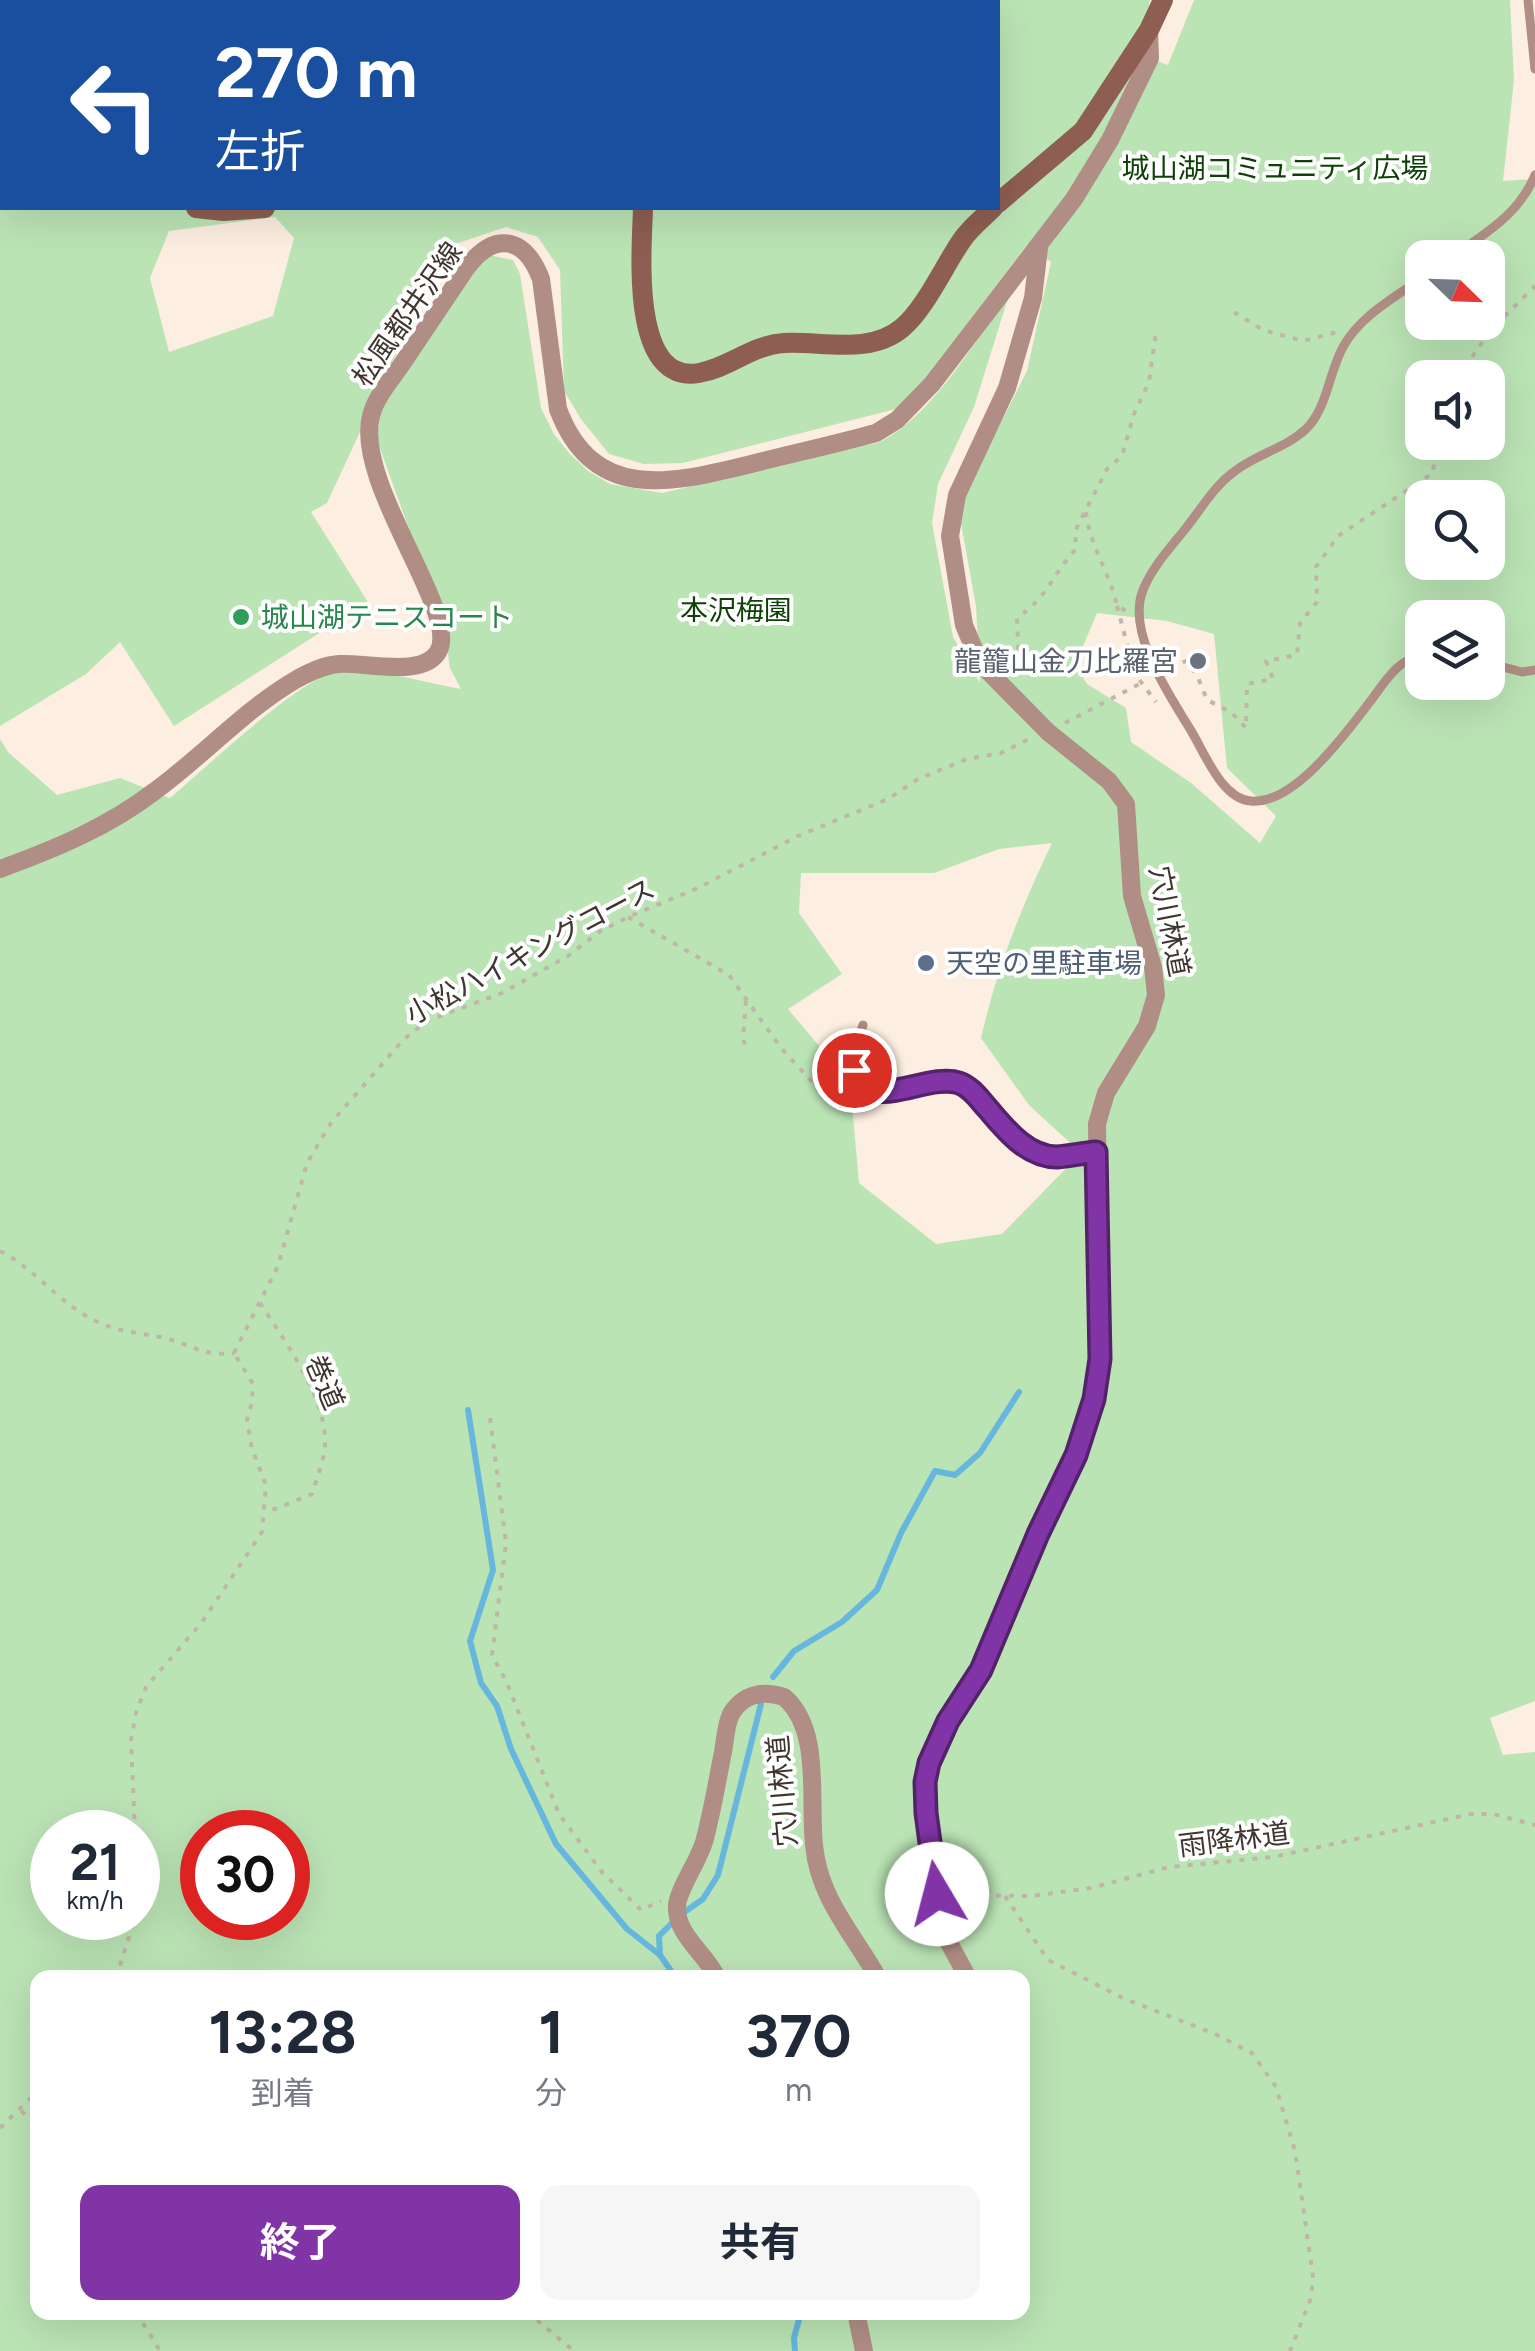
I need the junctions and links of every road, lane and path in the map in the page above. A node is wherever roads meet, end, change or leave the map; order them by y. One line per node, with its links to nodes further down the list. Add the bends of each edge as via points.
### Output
1 (1163, 0): 3 (street, 松風都井沢線)
2 (1528, 0): 4 (lane)
3 (1150, 30): 6 (street, 松風都井沢線, via 1083,131); 10 (street, 松風都井沢線, via 1150,58 1133,97)
4 (1535, 69)
5 (1535, 175): 9 (lane, via 1526,198)
6 (1000, 201)
7 (643, 210): 8 (street, 松風都井沢線, via 646,326 665,364 684,374 775,344 863,345 884,339 904,327 964,236)
8 (990, 210)
9 (1475, 240)
10 (1039, 248): 24 (street, via 1033,298 1007,388 956,494 950,536 971,647); 27 (street, 松風都井沢線, via 916,402 876,433 683,480 650,482 614,474 578,450 558,408 534,260 520,246 502,242 488,248 469,265 387,386 368,433 376,476 441,631 433,658 419,666 322,667 271,696 115,819)
11 (1535, 286): 16 (path)
12 (1405, 291): 14 (lane)
13 (1234, 312): 14 (path, via 1263,330 1303,341)
14 (1357, 328): 19 (lane, via 1310,426 1220,484 1158,564 1143,590)
15 (1156, 332): 18 (path, via 1149,382 1122,456 1107,469)
16 (1470, 360)
17 (1434, 460): 21 (path, via 1433,472 1338,536 1316,567 1317,602 1300,623 1297,655 1266,661 1273,679 1247,684 1246,728 1207,700)
18 (1086, 512): 19 (path, via 1117,606); 24 (path, via 1076,549 1048,592 1018,618 1019,663)
19 (1139, 623): 20 (lane, via 1159,674 1226,788 1248,802 1274,799 1308,775)
20 (1405, 659)
21 (1186, 661)
22 (1505, 668): 23 (lane)
23 (1535, 670)
24 (1008, 693): 26 (street)
25 (1103, 702): 26 (path, 小松ハイキングコース)
26 (1048, 732): 28 (path, 小松ハイキングコース, via 934,772); 33 (street, 穴川林道, via 1109,781 1126,804 1132,896 1153,968 1156,995 1140,1040 1106,1092)
27 (0, 869)
28 (628, 917): 29 (path, via 729,976); 35 (path, 小松ハイキングコース, via 532,977 427,1021 404,1040 332,1123 307,1163 278,1266)
29 (745, 995): 31 (path); 32 (path, via 824,1095 847,1096)
30 (864, 1025): 32 (lane, via 853,1056)
31 (746, 1051)
32 (859, 1084): 33 (lane, via 882,1092 956,1082 971,1089 1008,1133 1038,1152)
33 (1096, 1152): 42 (street, 穴川林道, via 1100,1359 1094,1399 981,1670 929,1763 926,1813)
34 (0, 1252): 36 (path, via 98,1323 213,1356)
35 (260, 1304): 36 (path, 小松ハイキングコース); 38 (path, 巻道, via 304,1375 326,1442 312,1494)
36 (234, 1353): 38 (path, via 252,1384 246,1420 266,1485)
37 (490, 1418): 41 (path, via 506,1543 492,1656 559,1814 602,1872 641,1910)
38 (266, 1510): 39 (path, via 247,1557 146,1687 131,1740)
39 (133, 1810)
40 (1535, 1825): 43 (path, 雨降林道, via 1471,1814 1274,1857 1169,1867 1091,1888)
41 (682, 1891): 46 (street, via 680,1921); 47 (street, 穴川林道, via 706,1836 730,1716 748,1697 784,1697 804,1720 808,1738 821,1881)
42 (937, 1894): 43 (path, 雨降林道); 48 (street, 穴川林道, via 947,1940)
43 (1005, 1896): 59 (path, via 1048,1960 1252,2053 1276,2087 1296,2152 1313,2276)
44 (128, 1940): 45 (path)
45 (119, 1970)
46 (711, 1970)
47 (873, 1970)
48 (964, 1970)
49 (30, 2099): 50 (path)
50 (20, 2110): 51 (path); 52 (path)
51 (30, 2118)
52 (0, 2128)
53 (141, 2320): 56 (path)
54 (537, 2320): 57 (path)
55 (857, 2320): 58 (street)
56 (160, 2351)
57 (574, 2351)
58 (864, 2351)
59 (1290, 2351)

